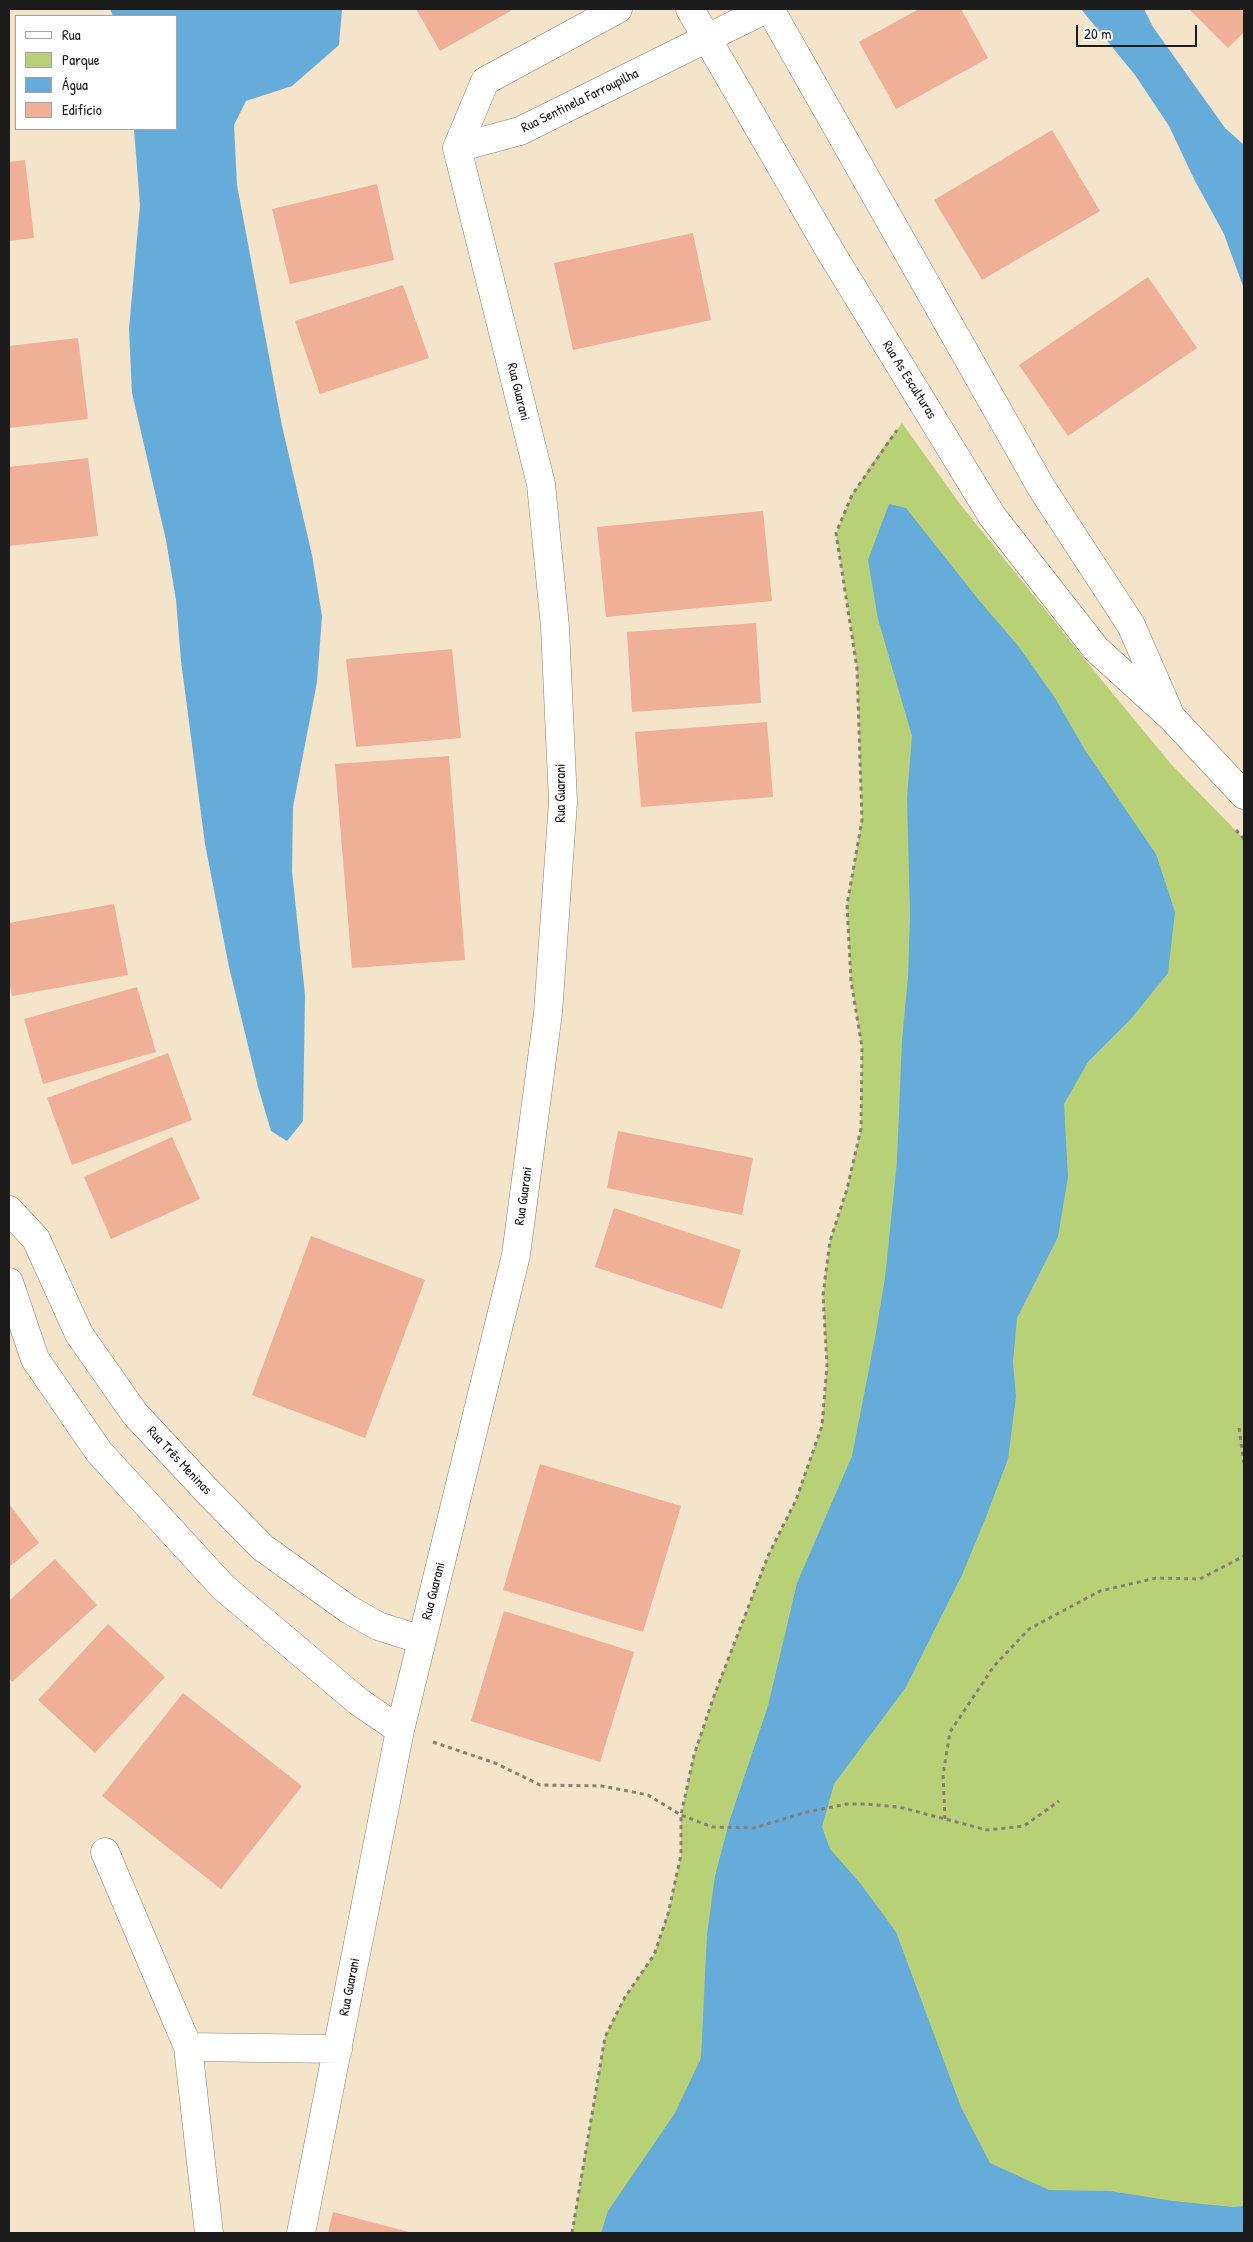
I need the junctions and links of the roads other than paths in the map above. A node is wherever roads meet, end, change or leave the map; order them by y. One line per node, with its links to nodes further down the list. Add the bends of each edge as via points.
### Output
1 (618, 9): 6 (street, via 485,81)
2 (690, 9): 5 (street, Rua As Esculturas)
3 (766, 9): 5 (street, Rua Sentinela Farroupilha)
4 (770, 9): 7 (street, Rua As Esculturas, via 1041,487 1131,625)
5 (708, 38): 6 (street, Rua Sentinela Farroupilha, via 520,131); 7 (street, Rua As Esculturas, via 830,251 992,516 1096,649)
6 (457, 148): 11 (street, Rua Guarani, via 541,484 555,627 563,802 548,1013 516,1256)
7 (1172, 718): 8 (street, Rua As Esculturas)
8 (1244, 795)
9 (9, 1210): 11 (street, Rua Trẽs Meninas, via 36,1240 79,1334 135,1414 208,1492 262,1547 348,1609 378,1626)
10 (9, 1282): 12 (street, via 35,1358 99,1452 223,1587 359,1702)
11 (422, 1640): 12 (street, Rua Guarani)
12 (400, 1730): 15 (street, Rua Guarani)
13 (105, 1852): 14 (street)
14 (188, 2047): 15 (street); 16 (street)
15 (338, 2049): 17 (street, Rua Guarani)
16 (209, 2233)
17 (300, 2233)

